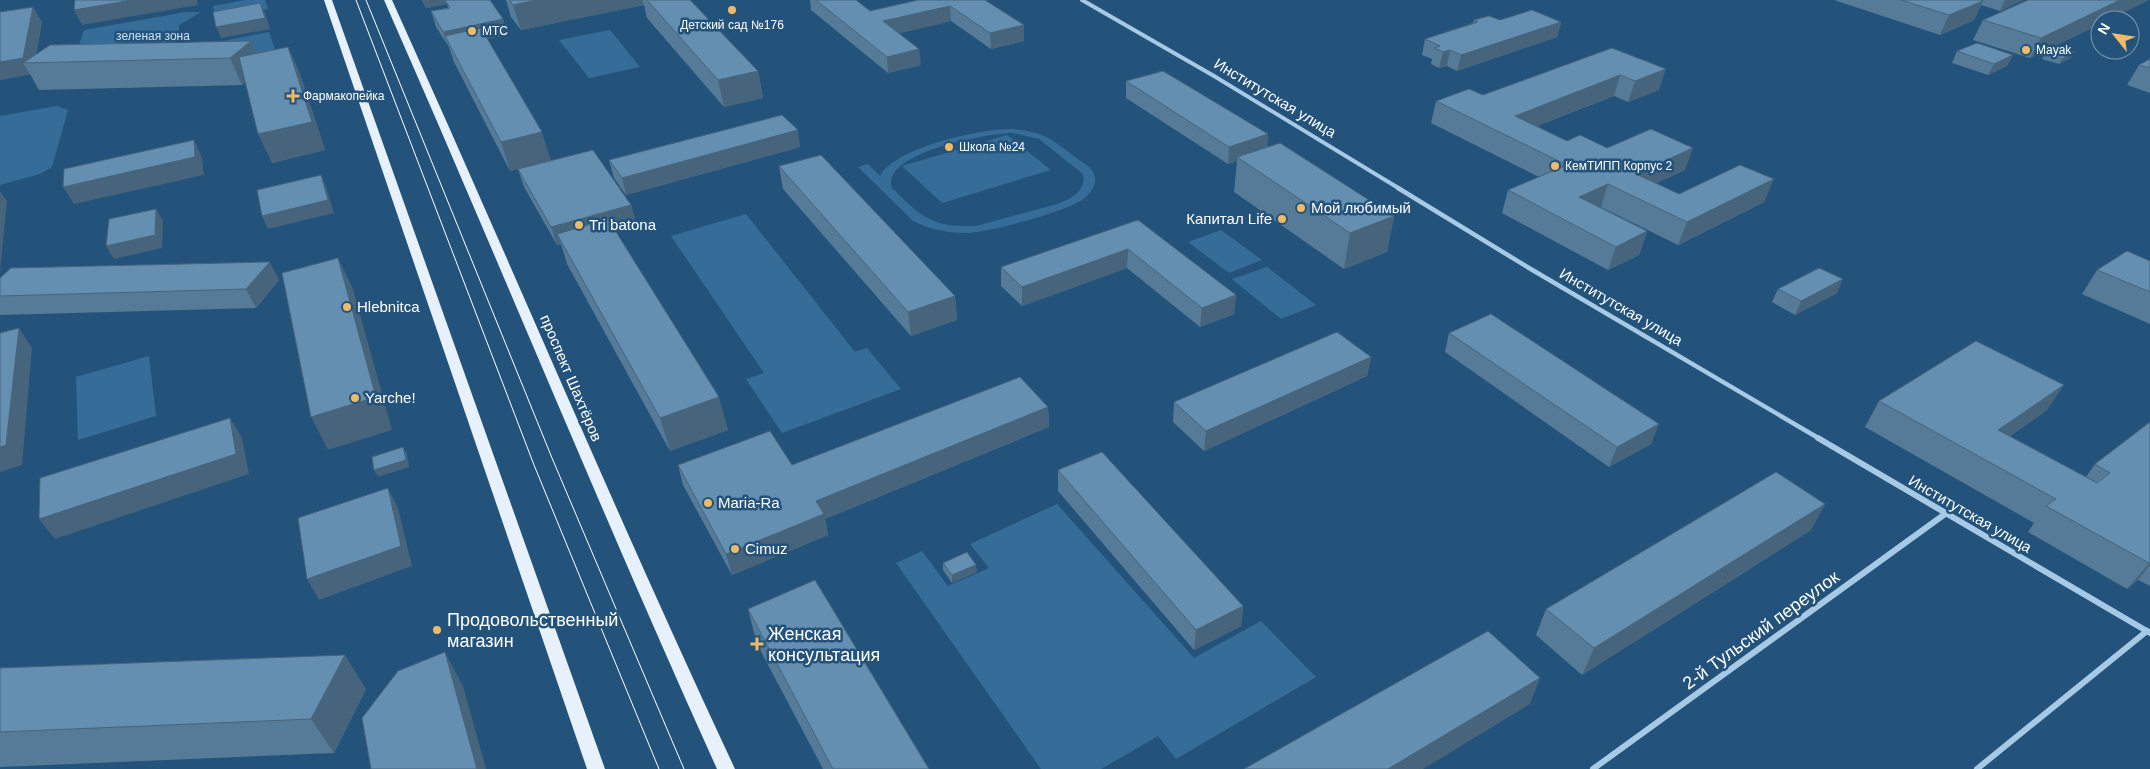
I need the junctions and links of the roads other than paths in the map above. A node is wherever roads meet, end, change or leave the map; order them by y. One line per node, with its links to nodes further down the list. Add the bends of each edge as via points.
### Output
1 (328, 0): 6 (main road)
2 (388, 0): 7 (main road, проспект Шахтёров)
3 (1082, 0): 4 (street, Институтская улица)
4 (1945, 514): 5 (street, Институтская улица); 8 (street, 2-й Тульский переулок)
5 (2148, 632): 9 (street)
6 (596, 769)
7 (726, 769)
8 (1593, 769)
9 (1977, 769)

